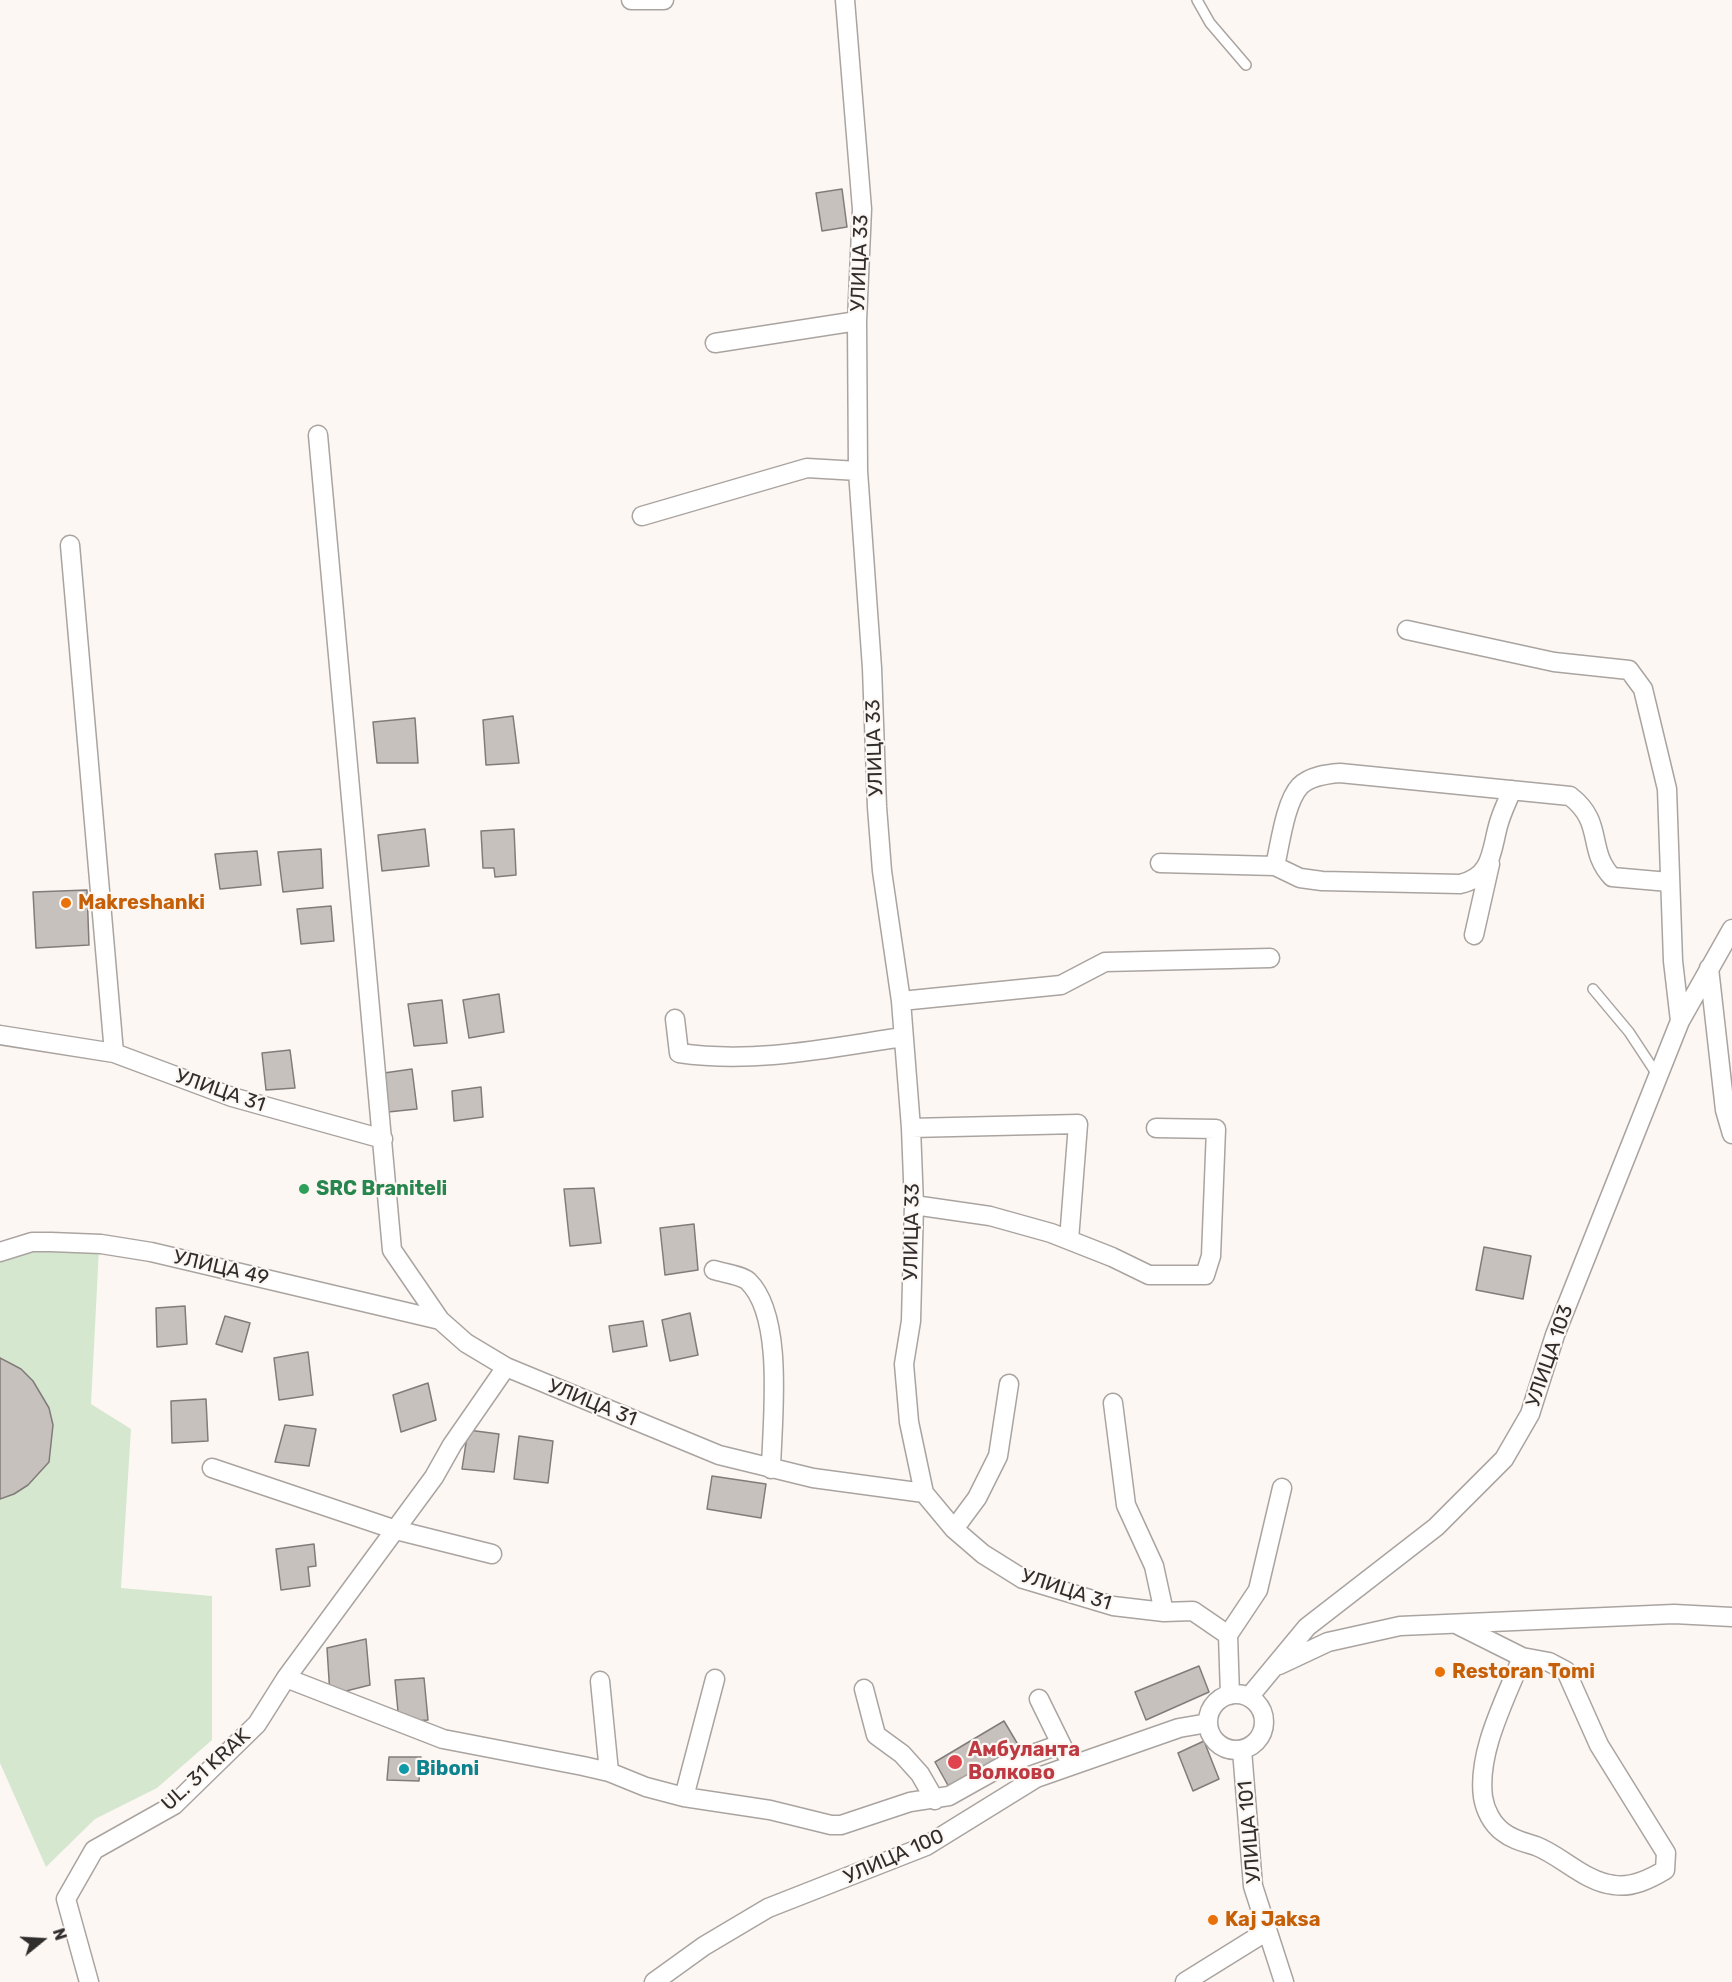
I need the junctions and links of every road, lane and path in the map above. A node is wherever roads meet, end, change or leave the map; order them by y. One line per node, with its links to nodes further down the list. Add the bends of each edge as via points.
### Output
1 (631, 0): 2 (street)
2 (664, 0)
3 (845, 0): 6 (street, УЛИЦА 33, via 862,208)
4 (1197, 0): 5 (lane, via 1210,23)
5 (1246, 64)
6 (857, 321): 7 (street); 9 (street, УЛИЦА 33)
7 (715, 343)
8 (318, 435): 33 (street)
9 (858, 471): 10 (street, via 807,468); 23 (street, УЛИЦА 33, via 882,871)
10 (642, 516)
11 (70, 545): 28 (street)
12 (1407, 630): 17 (street, via 1554,662 1629,670 1643,689 1667,789)
13 (1512, 790): 15 (street, via 1498,824); 16 (street, via 1340,773 1319,775 1301,785 1291,800); 17 (street, via 1570,796 1590,816 1602,866 1612,877)
14 (1160, 863): 16 (street)
15 (1490, 864): 16 (street, via 1471,882 1460,884 1322,881 1300,878); 19 (street)
16 (1275, 866)
17 (1669, 882): 25 (street)
18 (1732, 929): 21 (street, УЛИЦА 103)
19 (1474, 935)
20 (1270, 958): 23 (street, via 1105,962 1061,985)
21 (1709, 968): 25 (street, УЛИЦА 103); 32 (street, via 1725,1110)
22 (1593, 989): 29 (lane, via 1629,1032)
23 (901, 1001): 27 (street, УЛИЦА 33)
24 (675, 1019): 27 (street, via 679,1053 710,1057 775,1057)
25 (1680, 1021): 29 (street, УЛИЦА 103)
26 (5, 1032): 28 (street, УЛИЦА 31)
27 (903, 1037): 30 (street, УЛИЦА 33)
28 (114, 1053): 33 (street, УЛИЦА 31, via 232,1097)
29 (1658, 1076): 54 (street, УЛИЦА 103, via 1555,1335 1530,1414 1504,1459 1436,1527 1307,1627)
30 (911, 1128): 34 (street, УЛИЦА 33); 35 (street, via 1078,1124)
31 (1156, 1128): 35 (street, via 1216,1129 1211,1256 1205,1275 1149,1275)
32 (1732, 1134)
33 (383, 1139): 38 (street, УЛИЦА 31, via 392,1250)
34 (914, 1205): 35 (street, via 990,1216); 45 (street, УЛИЦА 33, via 911,1321 904,1364 909,1422)
35 (1069, 1240)
36 (0, 1252): 38 (street, УЛИЦА 49, via 32,1242 101,1244 151,1252)
37 (714, 1270): 43 (street, via 747,1279 764,1301 774,1358)
38 (440, 1320): 39 (street, УЛИЦА 31, via 466,1343)
39 (506, 1367): 43 (street, УЛИЦА 31, via 719,1455); 47 (street, UL. 31 KRAK)
40 (1009, 1384): 46 (street, via 998,1456 977,1498)
41 (1113, 1403): 49 (street, via 1126,1505 1154,1566)
42 (212, 1468): 47 (street)
43 (771, 1469): 45 (street, УЛИЦА 31)
44 (1282, 1488): 52 (street, via 1258,1590)
45 (924, 1493): 46 (street, УЛИЦА 31)
46 (954, 1529): 49 (street, УЛИЦА 31, via 983,1554 1023,1579 1113,1606)
47 (396, 1530): 48 (street); 55 (street, UL. 31 KRAK)
48 (492, 1554)
49 (1164, 1612): 52 (street, УЛИЦА 31, via 1192,1611)
50 (1732, 1617): 51 (street, via 1674,1614)
51 (1458, 1625): 53 (street); 54 (street, via 1400,1626 1328,1642)
52 (1228, 1635): 59 (street)
53 (1522, 1657): 53 (street, via 1490,1742 1482,1779 1489,1816 1515,1840 1538,1846 1614,1886 1647,1881 1665,1870 1666,1853 1599,1745 1566,1671 1549,1662)
54 (1274, 1668): 60 (street, УЛИЦА 103)
55 (286, 1678): 66 (street, via 443,1739); 70 (street, UL. 31 KRAK, via 257,1724 174,1805 94,1850 66,1899)
56 (715, 1679): 67 (street)
57 (600, 1682): 66 (street)
58 (864, 1689): 68 (street, via 876,1735 902,1754)
59 (1230, 1695): 60 (street); 62 (street, via 1214,1705)
60 (1249, 1697): 64 (street, via 1262,1712 1263,1731)
61 (1039, 1699): 63 (street)
62 (1208, 1723): 64 (street, via 1210,1733 1223,1747); 65 (street, УЛИЦА 100, via 1179,1728)
63 (1061, 1744): 65 (street); 68 (street, via 1008,1763)
64 (1242, 1750): 69 (street, УЛИЦА 101, via 1253,1886)
65 (1071, 1765): 71 (street, УЛИЦА 100, via 1036,1778 926,1846 768,1908)
66 (609, 1772): 67 (street)
67 (684, 1797): 68 (street, via 841,1826 910,1802)
68 (935, 1800)
69 (1267, 1931): 72 (street); 73 (street, УЛИЦА 101)
70 (89, 1982)
71 (654, 1982)
72 (1185, 1982)
73 (1284, 1982)

